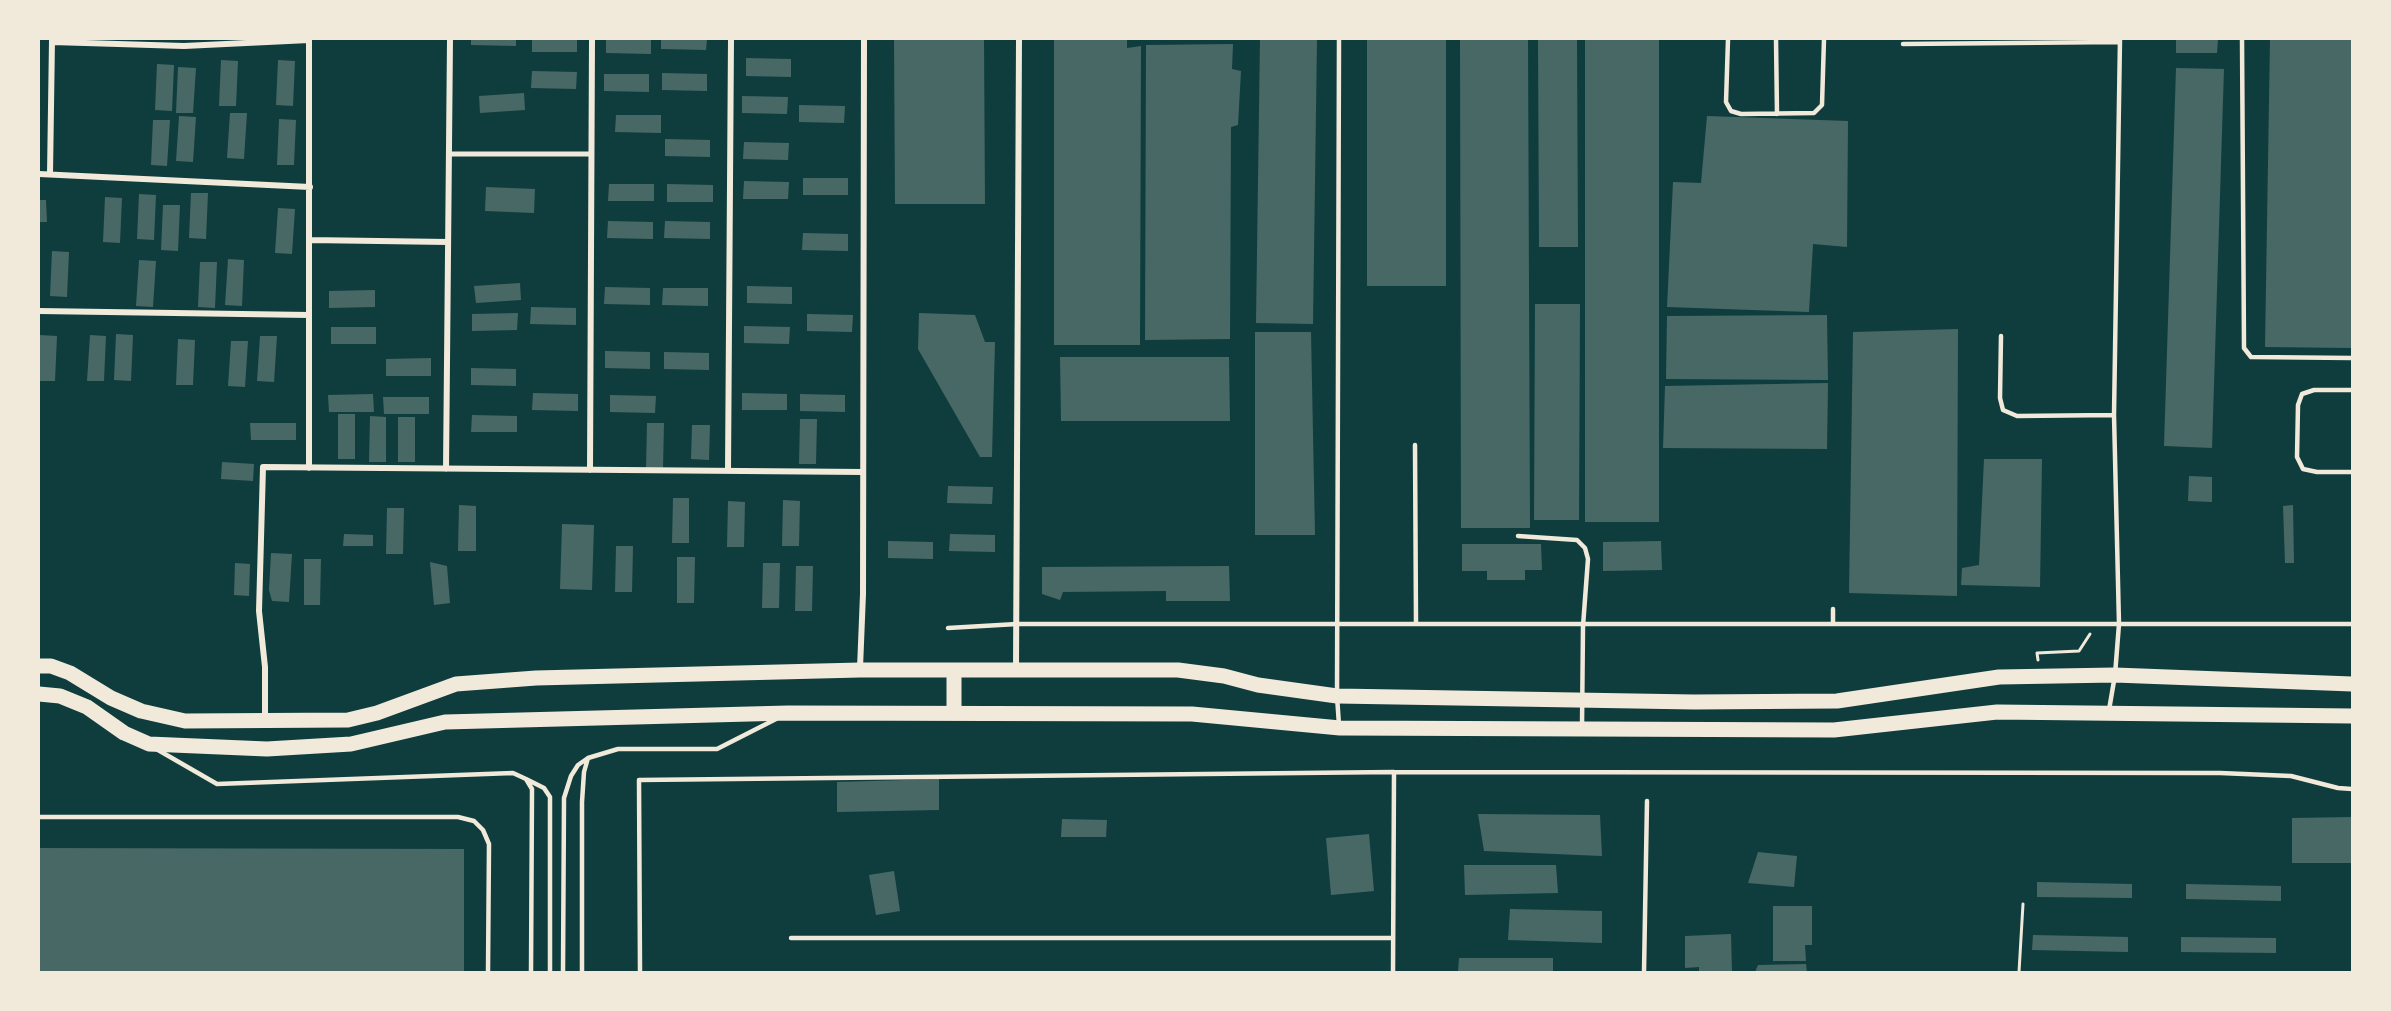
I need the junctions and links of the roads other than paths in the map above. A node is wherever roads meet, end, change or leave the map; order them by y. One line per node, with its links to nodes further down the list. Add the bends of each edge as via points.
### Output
1 (450, 39): 17 (street)
2 (592, 39): 18 (street)
3 (731, 39): 34 (street)
4 (864, 39): 35 (street)
5 (1019, 39): 39 (street)
6 (1338, 39): 40 (lane)
7 (1728, 39): 16 (lane, via 1726,102 1731,111)
8 (1776, 39): 16 (lane)
9 (1824, 39): 16 (lane, via 1822,105 1814,113)
10 (2242, 39): 27 (lane, via 2244,348 2251,357)
11 (52, 40): 14 (street); 20 (street)
12 (309, 40): 14 (street); 21 (street)
13 (2120, 40): 15 (lane); 29 (lane)
14 (184, 42)
15 (1903, 44)
16 (1778, 114)
17 (449, 154): 18 (street); 23 (street)
18 (591, 154): 33 (street)
19 (39, 174): 20 (street)
20 (50, 174): 21 (street)
21 (310, 187): 22 (street)
22 (309, 240): 23 (street); 25 (street)
23 (448, 242): 32 (street)
24 (39, 311): 25 (street)
25 (309, 315): 31 (street)
26 (2001, 336): 29 (lane, via 2003,410 2017,416)
27 (2352, 358)
28 (2352, 390): 36 (lane, via 2314,390 2302,394 2298,405 2297,457 2303,469)
29 (2114, 415): 43 (lane)
30 (1415, 445): 41 (lane)
31 (309, 468): 32 (street); 60 (street, via 263,467 259,611)
32 (446, 469): 33 (street)
33 (590, 470): 34 (street)
34 (728, 471): 35 (street)
35 (863, 472): 48 (street)
36 (2352, 472)
37 (1518, 536): 45 (lane, via 1577,540 1585,548 1588,559)
38 (1833, 609): 42 (lane)
39 (1017, 624): 40 (lane); 46 (lane); 50 (street)
40 (1338, 624): 41 (lane); 54 (lane)
41 (1416, 624): 45 (lane)
42 (1833, 624): 43 (lane); 45 (lane)
43 (2119, 624): 44 (lane); 51 (lane)
44 (2352, 624)
45 (1583, 626): 55 (lane)
46 (948, 628)
47 (39, 666): 60 (highway, via 70,673 141,711 185,721)
48 (860, 670): 49 (highway); 60 (highway, via 536,678 456,684 348,720)
49 (954, 670): 50 (highway); 57 (highway)
50 (1017, 670): 54 (highway, via 1178,670)
51 (2115, 675): 52 (highway); 55 (highway, via 1999,677 1837,701); 58 (lane)
52 (2352, 684)
53 (39, 693): 63 (highway, via 87,707 124,733)
54 (1337, 696): 55 (highway); 61 (lane)
55 (1581, 700): 62 (lane)
56 (788, 713): 57 (highway); 63 (highway, via 445,722 351,744 267,749); 64 (lane, via 717,749 618,749)
57 (954, 713): 61 (highway, via 1192,714)
58 (2108, 713): 59 (highway); 62 (highway, via 1997,712 1834,730)
59 (2352, 716)
60 (265, 721)
61 (1340, 728): 62 (highway)
62 (1582, 729)
63 (149, 744): 66 (lane, via 217,784 513,773)
64 (588, 758): 75 (lane, via 578,765 564,798); 76 (lane, via 582,802)
65 (1394, 772): 67 (lane, via 2220,773 2291,776); 71 (lane); 77 (lane, via 639,780)
66 (526, 779): 73 (lane, via 532,789); 74 (lane, via 544,788 550,797)
67 (2352, 789)
68 (1647, 801): 79 (lane)
69 (39, 817): 72 (lane, via 458,817 474,821 489,844)
70 (791, 938): 71 (lane)
71 (1393, 938): 78 (lane)
72 (488, 972)
73 (531, 972)
74 (550, 972)
75 (563, 972)
76 (582, 972)
77 (640, 972)
78 (1393, 972)
79 (1644, 972)

